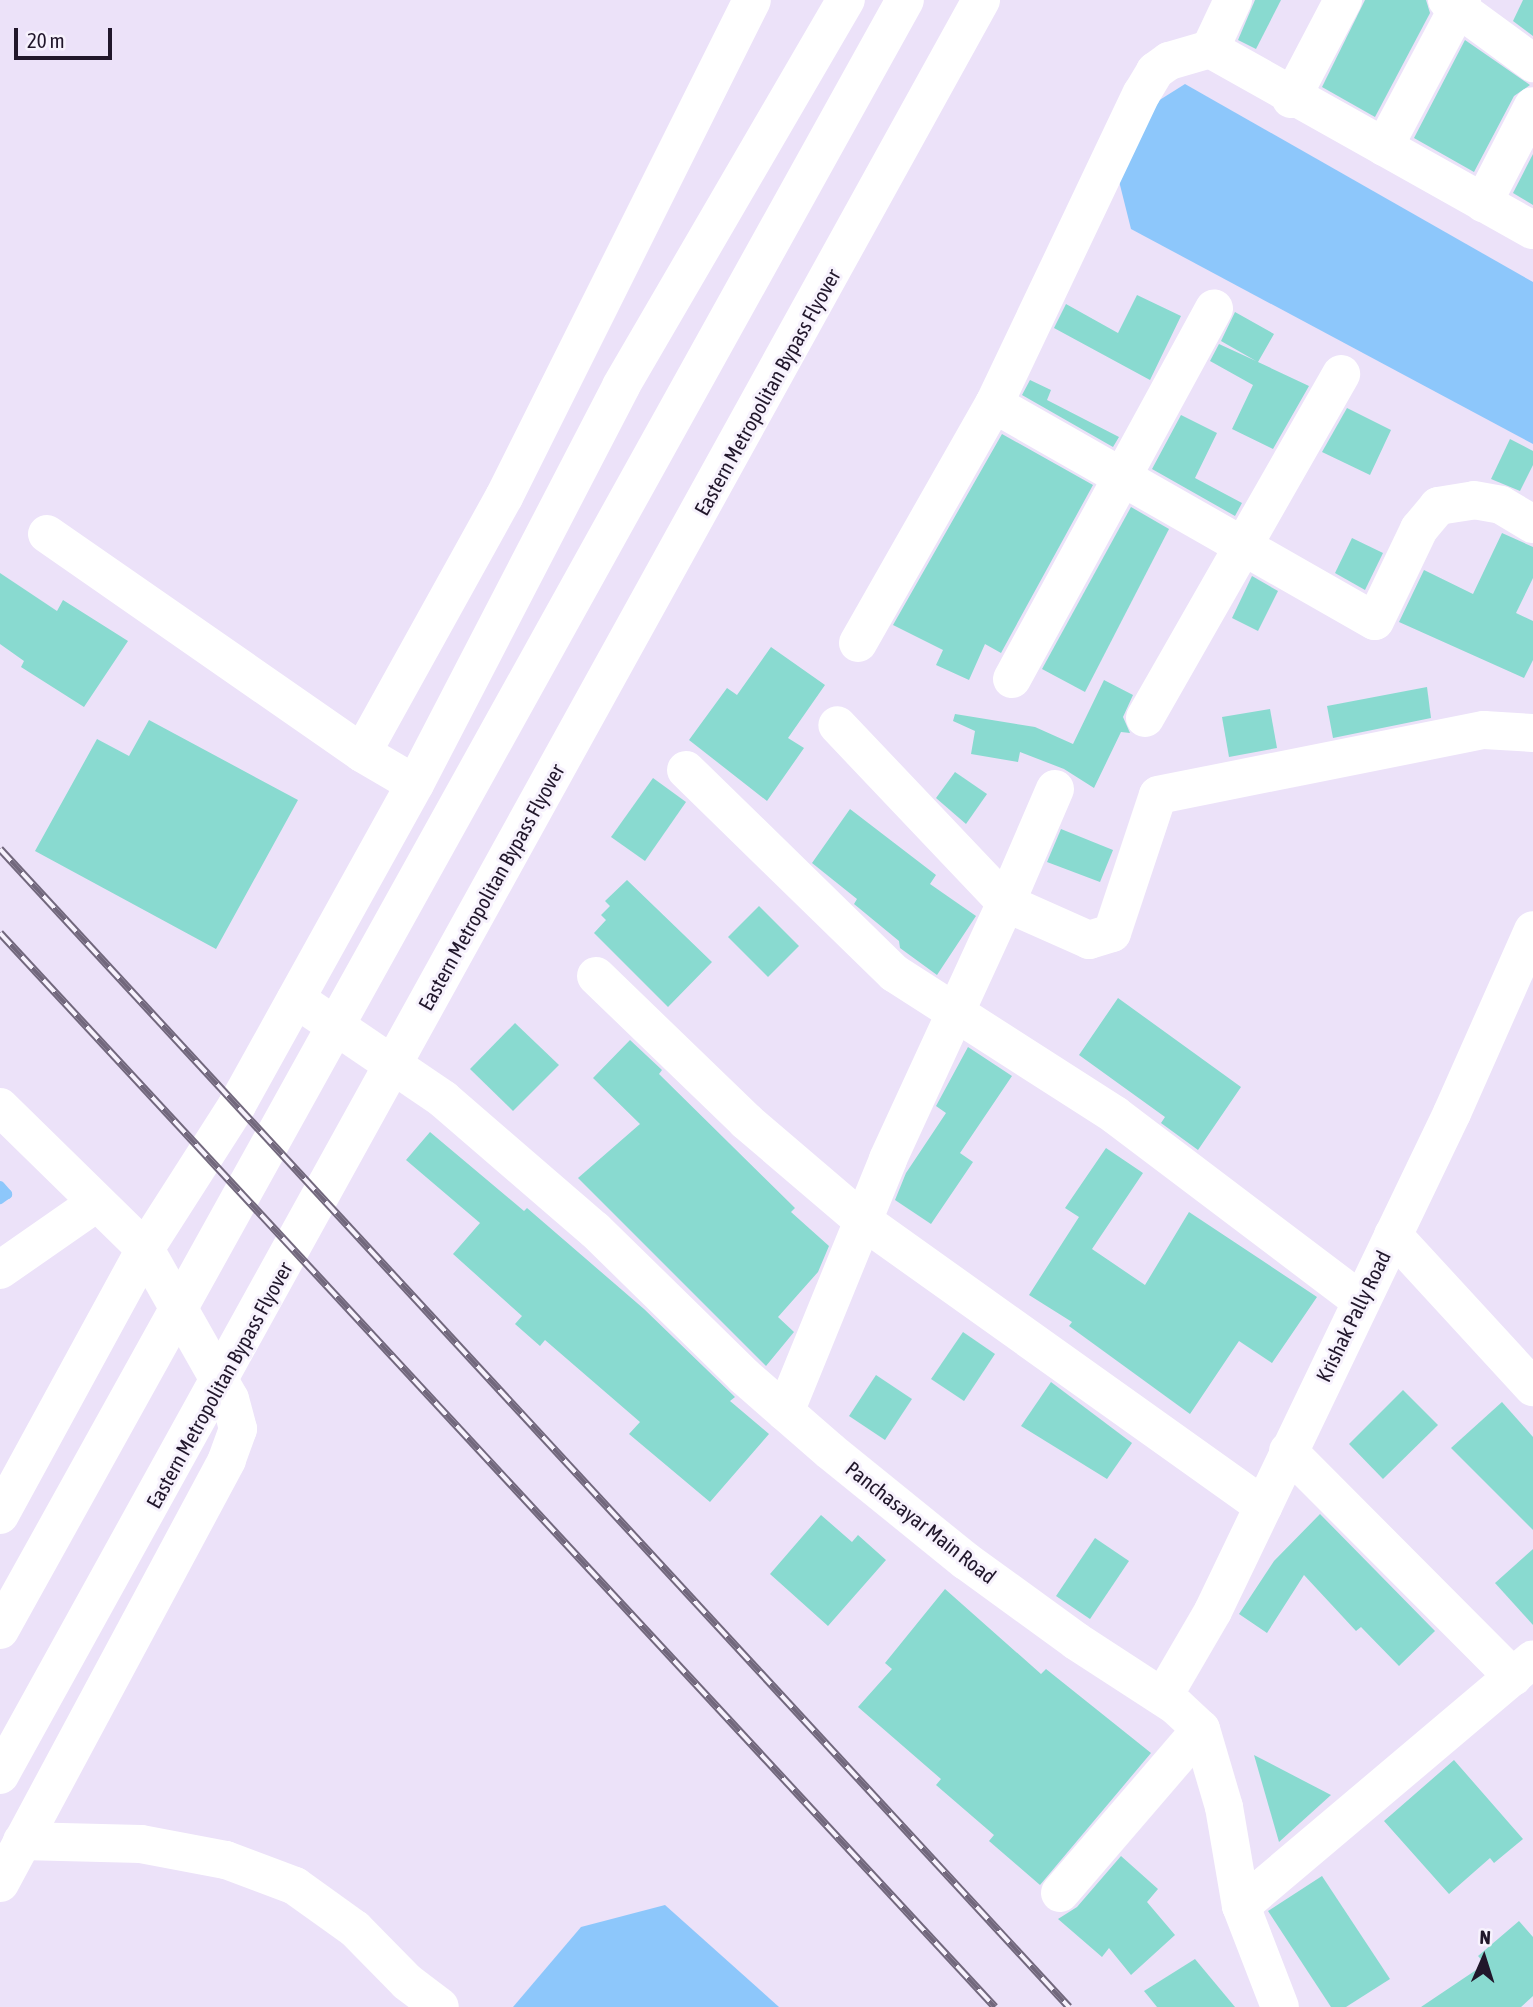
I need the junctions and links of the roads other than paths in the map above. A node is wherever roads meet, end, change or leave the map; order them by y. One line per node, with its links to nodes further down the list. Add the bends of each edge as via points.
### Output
1 (752, 0): 27 (street, via 504,497)
2 (846, 0): 29 (street, via 621,386)
3 (905, 0): 48 (street)
4 (981, 0): 52 (street, Eastern Metropolitan Bypass Flyover)
5 (1233, 0): 8 (street)
6 (1343, 0): 10 (street)
7 (1455, 3): 9 (street); 12 (street)
8 (1210, 49): 10 (street); 17 (street, via 1182,54 1155,71)
9 (1533, 63)
10 (1291, 99): 12 (street)
11 (1533, 106): 13 (street)
12 (1384, 147): 13 (street)
13 (1483, 203): 14 (street)
14 (1533, 230)
15 (1214, 308): 18 (street)
16 (1341, 374): 21 (street)
17 (994, 404): 18 (street); 22 (street)
18 (1120, 475): 21 (street); 23 (street)
19 (1532, 522): 21 (street, via 1501,505 1474,500 1438,506 1419,529 1375,621)
20 (47, 534): 27 (street)
21 (1246, 547): 24 (street)
22 (858, 643)
23 (1012, 679)
24 (1145, 718)
25 (837, 725): 31 (street)
26 (1533, 733): 31 (street, via 1484,730 1158,795 1112,933 1089,940)
27 (362, 753): 29 (street)
28 (686, 770): 35 (street, via 894,973)
29 (415, 784): 34 (street)
30 (1055, 789): 31 (street)
31 (1006, 903): 35 (street)
32 (1533, 930): 39 (street, Krishak Pally Road)
33 (596, 976): 38 (street, via 746,1121)
34 (296, 999): 40 (street, via 237,1105); 44 (street, Panchasayar Main Road, via 443,1099 595,1230)
35 (955, 1011): 38 (street); 42 (street, via 1115,1115)
36 (8, 1129): 37 (street)
37 (96, 1203): 40 (street); 41 (street)
38 (862, 1220): 44 (street); 46 (street)
39 (1393, 1235): 42 (street, Krishak Pally Road); 43 (street)
40 (145, 1249): 47 (street); 53 (street, via 230,1399 238,1429 227,1460)
41 (0, 1270)
42 (1361, 1301): 45 (street, Krishak Pally Road)
43 (1533, 1387)
44 (785, 1412): 50 (street, Panchasayar Main Road, via 967,1561)
45 (1288, 1451): 46 (street, Krishak Pally Road); 49 (street)
46 (1263, 1506): 50 (street, Krishak Pally Road, via 1213,1611)
47 (0, 1515)
48 (0, 1630)
49 (1523, 1668): 56 (street)
50 (1163, 1698): 51 (street, Panchasayar Main Road)
51 (1201, 1729): 55 (street); 56 (street, via 1224,1807)
52 (0, 1775)
53 (22, 1841): 54 (street); 57 (street, via 141,1844 226,1860 295,1886 355,1929)
54 (0, 1883)
55 (1060, 1893)
56 (1241, 1906): 59 (street)
57 (401, 1994): 58 (street)
58 (440, 2007)
59 (1280, 2007)

